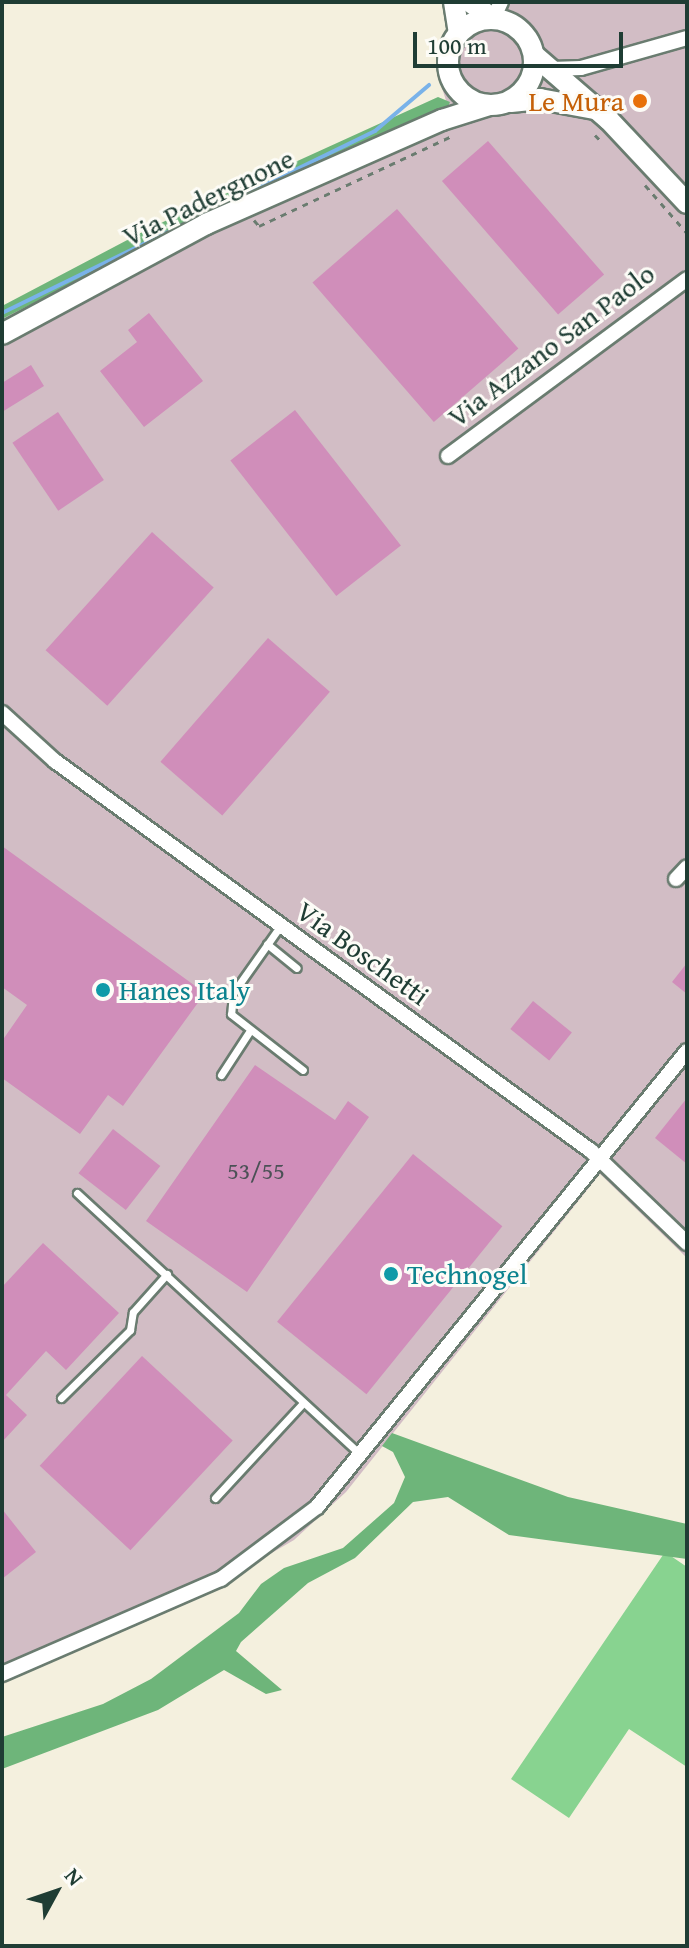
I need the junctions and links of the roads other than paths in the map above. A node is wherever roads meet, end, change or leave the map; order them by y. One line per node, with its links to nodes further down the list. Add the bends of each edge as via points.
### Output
1 (454, 2): 4 (street)
2 (470, 2): 3 (street)
3 (497, 10): 4 (street); 6 (street, via 520,30)
4 (459, 33): 8 (street, via 450,50)
5 (687, 38): 7 (street)
6 (534, 55): 7 (street); 10 (street, via 529,83)
7 (565, 72): 9 (street); 11 (street)
8 (451, 79): 10 (street, via 463,94); 12 (street, via 454,98)
9 (540, 99): 10 (street); 11 (street)
10 (498, 103): 12 (street, Via Padergnone)
11 (592, 112): 13 (street)
12 (448, 128): 15 (street, Via Padergnone, via 244,208)
13 (687, 203)
14 (687, 279): 16 (street, Via Azzano San Paolo)
15 (2, 334)
16 (448, 456)
17 (2, 713): 20 (street, Via Boschetti, via 55,761)
18 (687, 867): 19 (street)
19 (676, 879)
20 (281, 925): 21 (lane); 27 (street, Via Boschetti)
21 (267, 944): 22 (lane); 23 (lane, via 233,993 231,1014)
22 (297, 968)
23 (249, 1032): 25 (lane); 26 (lane)
24 (687, 1051): 27 (street)
25 (303, 1070)
26 (221, 1075)
27 (601, 1159): 29 (street, Via Boschetti); 33 (street)
28 (77, 1193): 30 (lane)
29 (687, 1243)
30 (167, 1274): 31 (lane, via 133,1312 130,1330); 32 (lane)
31 (61, 1398)
32 (301, 1405): 33 (lane); 34 (lane)
33 (362, 1455): 35 (street, via 298,1524 221,1579)
34 (215, 1498)
35 (2, 1674)

